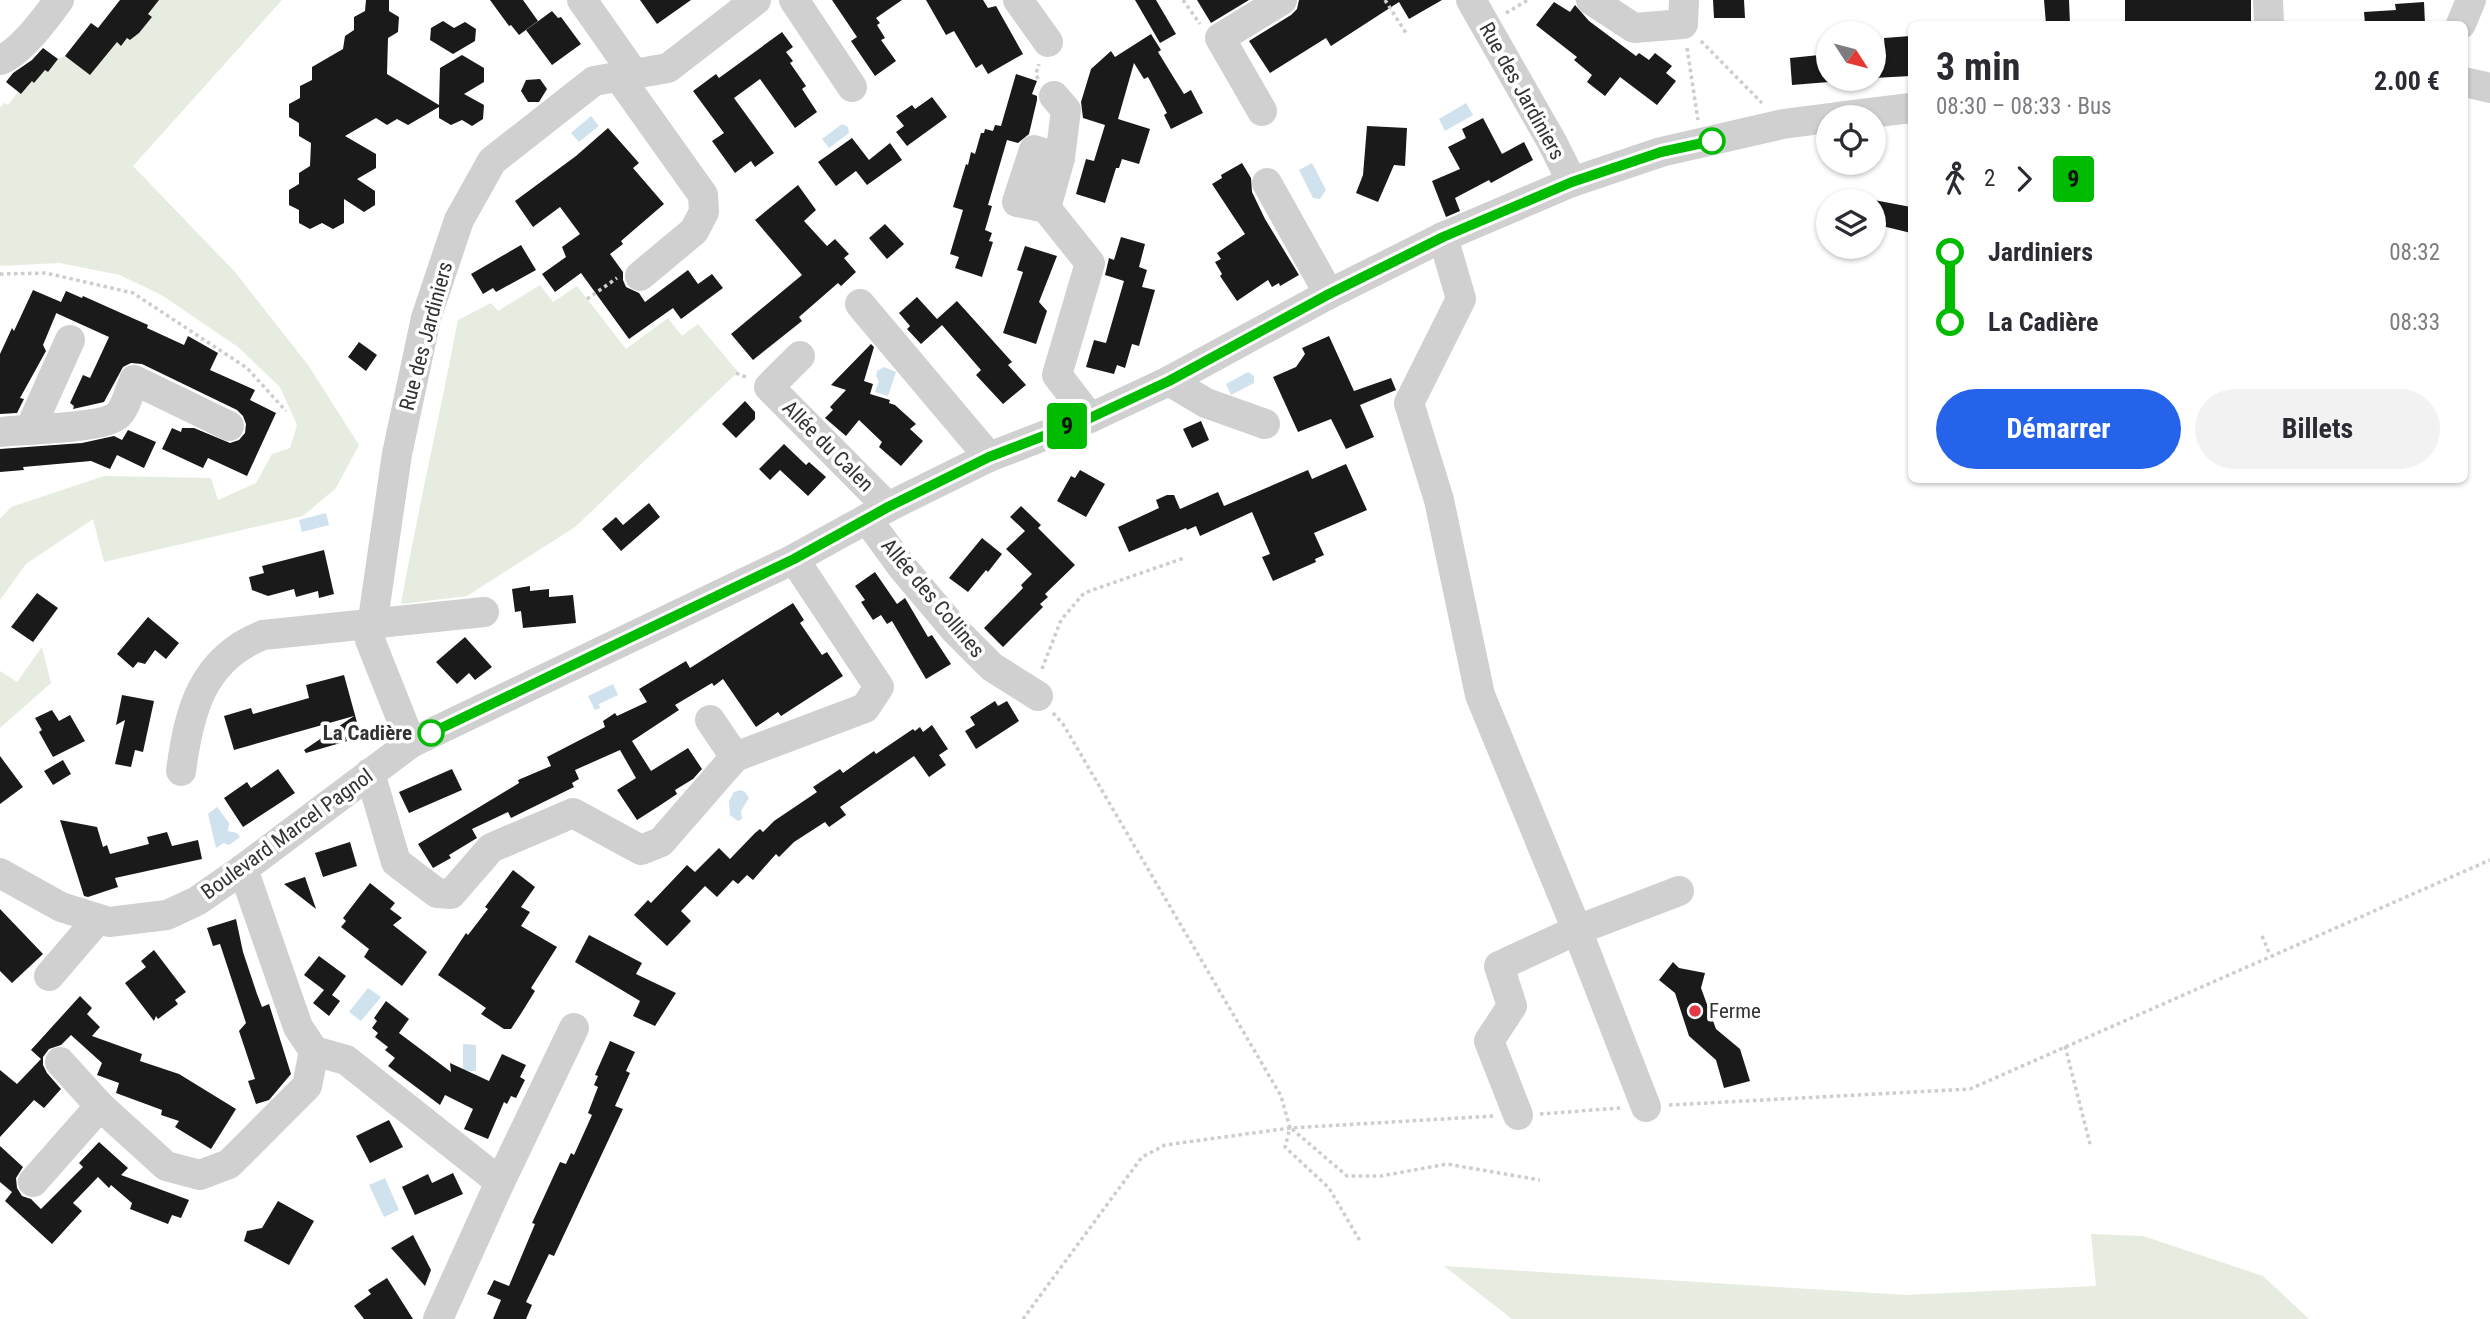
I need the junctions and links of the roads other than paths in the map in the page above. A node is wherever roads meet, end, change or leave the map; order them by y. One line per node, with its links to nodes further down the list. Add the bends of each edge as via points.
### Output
1 (59, 0): 15 (street, via 29,37)
2 (582, 0): 16 (street)
3 (756, 0): 16 (street, Rue des Jardiniers, via 668,68)
4 (794, 0): 18 (street)
5 (1018, 0): 14 (street)
6 (1282, 0): 22 (street, via 1220,38)
7 (1471, 0): 25 (street, Rue des Jardiniers)
8 (1591, 0): 11 (street, via 1634,28)
9 (2268, 0): 12 (street)
10 (2471, 0): 13 (street)
11 (1684, 12)
12 (2269, 21)
13 (2462, 21)
14 (1048, 42)
15 (0, 60)
16 (626, 76): 28 (street, via 703,195 704,212 694,231); 43 (street, Rue des Jardiniers, via 594,81 492,161 459,220 426,318 397,454)
17 (2468, 83): 19 (street)
18 (852, 87)
19 (2490, 88)
20 (1055, 96): 34 (street, via 1066,110 1060,158 1046,208 1090,263 1057,375)
21 (1908, 108): 23 (street)
22 (1262, 111)
23 (1886, 111)
24 (1816, 120): 25 (street, Boulevard Marcel Pagnol, via 1661,152)
25 (1572, 182): 27 (street, Boulevard Marcel Pagnol)
26 (1267, 183): 29 (street)
27 (1443, 237): 29 (street, Boulevard Marcel Pagnol); 54 (street, via 1461,299 1409,404 1439,500 1480,695)
28 (640, 276)
29 (1329, 294): 33 (street, Boulevard Marcel Pagnol)
30 (860, 304): 39 (street)
31 (70, 340): 37 (street)
32 (800, 356): 40 (street, Allée du Calen, via 769,387)
33 (1169, 381): 34 (street, Boulevard Marcel Pagnol); 35 (street, via 1206,402)
34 (1090, 418): 39 (street, Boulevard Marcel Pagnol)
35 (1265, 424)
36 (229, 425): 37 (street, via 134,380 119,414 108,420)
37 (30, 429): 38 (street)
38 (0, 432)
39 (989, 457): 40 (street, Boulevard Marcel Pagnol)
40 (878, 513): 41 (street, Boulevard Marcel Pagnol); 44 (street, Allée des Collines, via 902,568 992,667)
41 (794, 559): 46 (street, Boulevard Marcel Pagnol); 47 (street, via 879,687 865,708)
42 (484, 612): 43 (street)
43 (373, 625): 46 (street, Rue des Jardiniers, via 370,640); 48 (street, via 263,635 242,643 218,663 204,684)
44 (1038, 696)
45 (710, 720): 47 (street)
46 (411, 743): 49 (street, Boulevard Marcel Pagnol)
47 (735, 757): 49 (street, via 661,842 641,850 573,813 491,848 452,894 437,893 396,862)
48 (181, 771)
49 (370, 773): 50 (street, Boulevard Marcel Pagnol)
50 (243, 869): 53 (street, Boulevard Marcel Pagnol, via 197,901 167,915 109,922); 57 (street, via 298,1027)
51 (0, 873): 53 (street, Boulevard Marcel Pagnol, via 61,907)
52 (1679, 891): 54 (street)
53 (98, 919): 55 (street)
54 (1577, 930): 60 (street); 61 (street, via 1499,966 1512,1006 1489,1041)
55 (49, 976)
56 (573, 1028): 63 (street)
57 (314, 1051): 59 (street, via 307,1086 229,1164 200,1175 166,1167); 63 (street, via 346,1060)
58 (60, 1062): 59 (street)
59 (100, 1106): 62 (street)
60 (1646, 1107)
61 (1517, 1115)
62 (33, 1182)
63 (500, 1182): 64 (street)
64 (438, 1319)

